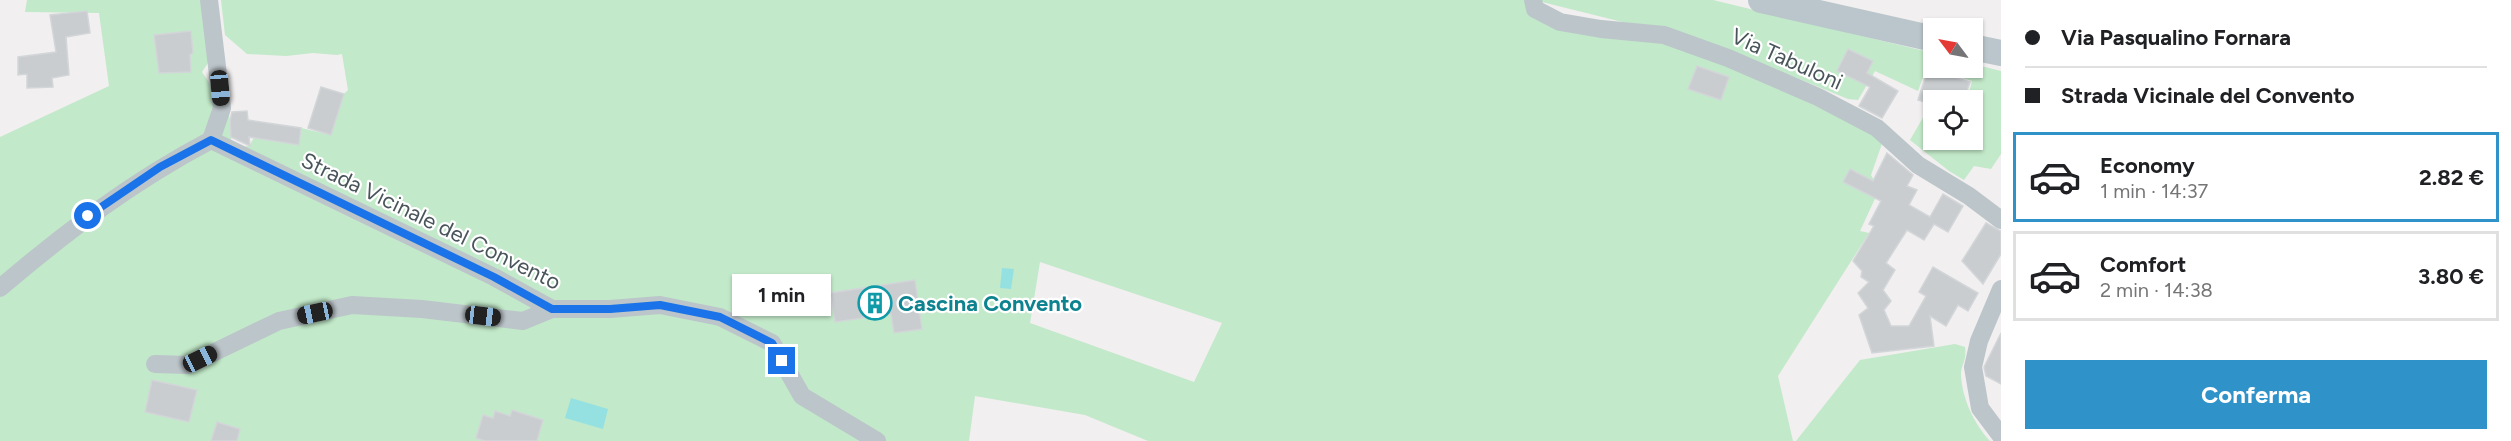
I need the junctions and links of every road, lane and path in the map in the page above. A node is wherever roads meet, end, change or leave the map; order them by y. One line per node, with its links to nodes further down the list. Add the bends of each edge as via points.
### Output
1 (209, 0): 7 (street, via 222,108)
2 (1533, 0): 8 (street, Via Tabuloni, via 1535,9 1560,22 1664,35 1818,97 1877,128 1918,165)
3 (1761, 0): 4 (main road)
4 (1923, 37)
5 (1983, 49): 6 (main road)
6 (2001, 53)
7 (211, 140): 9 (street, via 160,167 88,216); 11 (street, Strada Vicinale del Convento)
8 (2001, 220)
9 (0, 288)
10 (2001, 289): 13 (street, via 1979,341 1973,367 1980,408)
11 (552, 309): 12 (street, via 524,321 352,305 279,321 188,365); 14 (street, Strada Vicinale del Convento, via 660,305 720,317 772,343 802,396)
12 (155, 364)
13 (2001, 436)
14 (877, 441)

